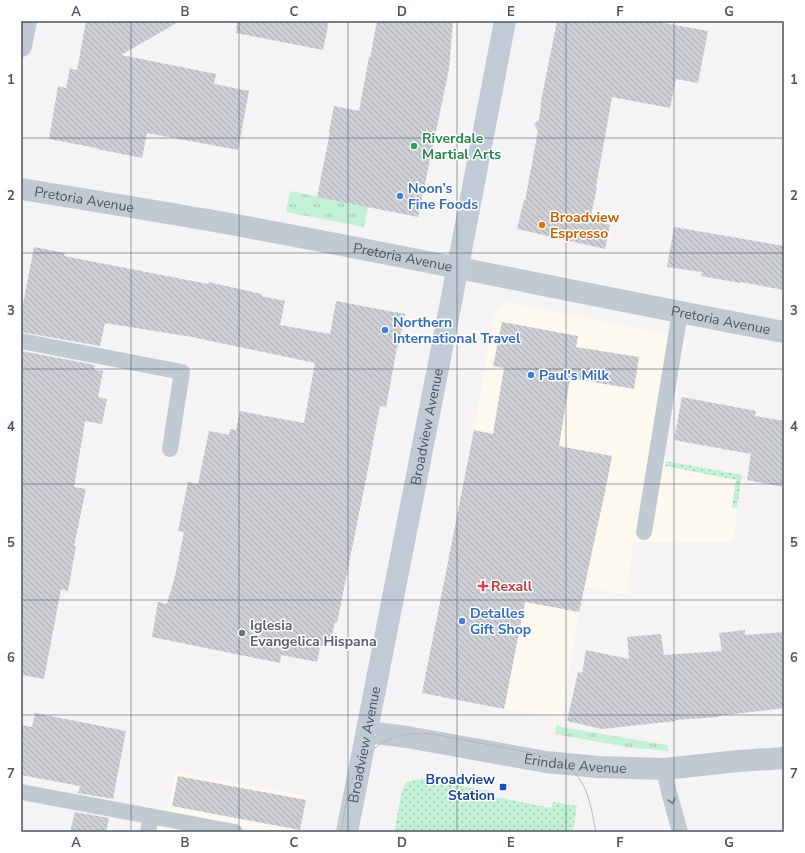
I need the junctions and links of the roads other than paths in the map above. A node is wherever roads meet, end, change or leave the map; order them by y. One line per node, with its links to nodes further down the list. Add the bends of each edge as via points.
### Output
1 (26, 21): 3 (street)
2 (505, 21): 5 (main road, Broadview Avenue)
3 (21, 46)
4 (21, 189): 5 (street, Pretoria Avenue, via 223,223)
5 (457, 268): 6 (street, Pretoria Avenue); 11 (main road, Broadview Avenue)
6 (680, 312): 7 (street, Pretoria Avenue); 10 (lane)
7 (784, 332)
8 (21, 342): 9 (lane, via 182,372)
9 (170, 449)
10 (644, 532)
11 (368, 732): 13 (street, Erindale Avenue, via 546,762); 17 (main road, Broadview Avenue)
12 (784, 758): 13 (street, Erindale Avenue)
13 (664, 769): 18 (lane, one-way to 18)
14 (21, 792): 15 (lane)
15 (150, 824): 16 (lane)
16 (235, 832)
17 (347, 832)
18 (680, 832)

